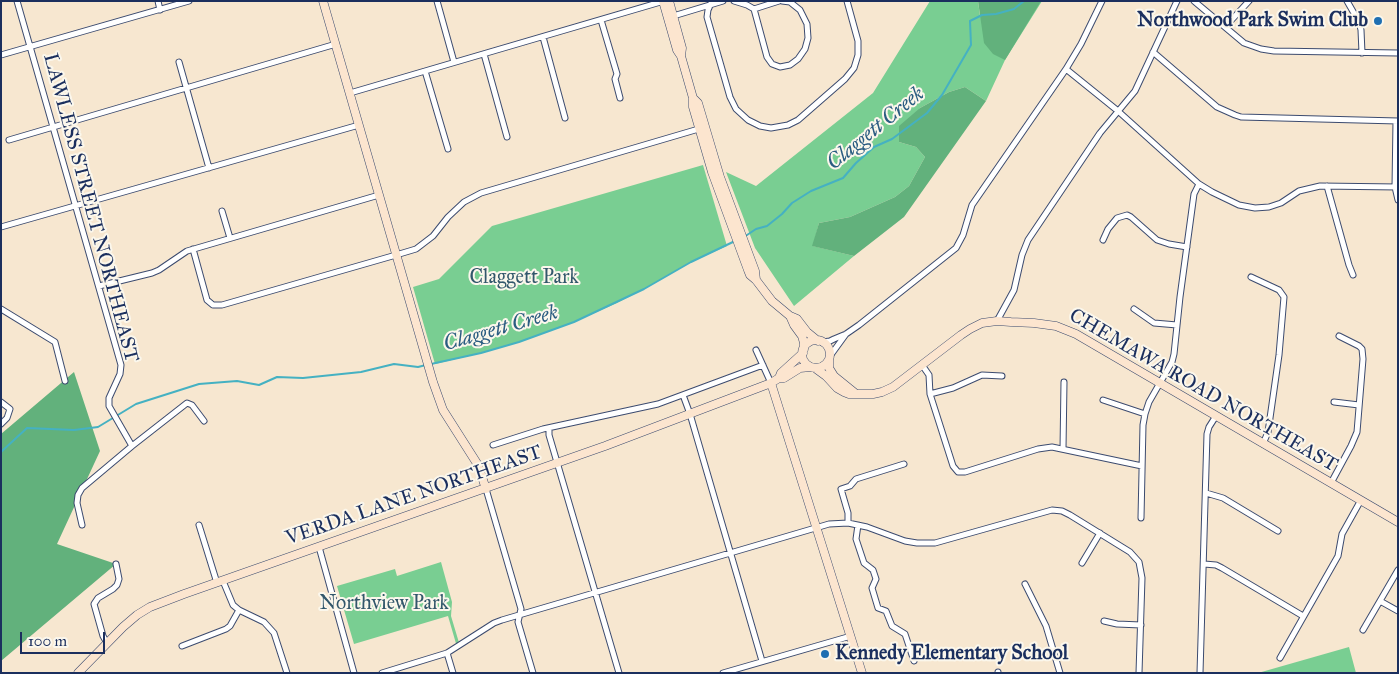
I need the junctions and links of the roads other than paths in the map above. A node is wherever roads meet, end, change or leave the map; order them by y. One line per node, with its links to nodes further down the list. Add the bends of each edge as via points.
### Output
1 (18, 1): 25 (street, LAWLESS STREET NORTHEAST)
2 (158, 1): 19 (street)
3 (189, 1): 19 (street)
4 (324, 1): 24 (street)
5 (437, 1): 32 (street)
6 (663, 1): 20 (street); 21 (street)
7 (669, 1): 20 (street)
8 (723, 1): 17 (street)
9 (734, 1): 18 (street)
10 (781, 1): 18 (street); 18 (street, via 790,2 800,10 808,32 802,54 785,67 769,61)
11 (847, 1): 17 (street, via 858,41 854,68 846,79 798,120 770,128 748,120 730,98 707,17)
12 (1102, 1): 33 (street)
13 (1177, 1): 26 (street)
14 (1194, 1): 22 (street)
15 (1249, 1): 22 (street)
16 (1347, 1): 27 (street, via 1359,22)
17 (711, 3): 20 (street)
18 (754, 9)
19 (160, 10): 25 (street)
20 (671, 17): 43 (street, via 677,50 698,103)
21 (601, 20): 23 (street); 37 (street, via 617,74 615,80)
22 (1225, 27): 27 (street, via 1244,43 1261,49)
23 (543, 37): 28 (street); 39 (street)
24 (336, 44): 35 (street); 36 (street)
25 (30, 47): 30 (street); 42 (street, LAWLESS STREET NORTHEAST)
26 (1153, 52): 38 (street, via 1135,91); 40 (street, via 1217,107 1235,115)
27 (1362, 53): 29 (street)
28 (484, 54): 32 (street); 44 (street)
29 (1398, 54)
30 (1, 55)
31 (179, 62): 35 (street)
32 (454, 62): 34 (street)
33 (1066, 69): 38 (street); 69 (street, via 972,205 956,248)
34 (425, 71): 36 (street); 46 (street)
35 (186, 88): 42 (street); 47 (street)
36 (350, 93): 41 (street)
37 (620, 98)
38 (1118, 111): 48 (street); 67 (street, via 1028,240 1014,290)
39 (565, 118)
40 (1397, 121): 50 (street)
41 (359, 125): 47 (street); 51 (street)
42 (53, 127): 45 (street); 53 (street, LAWLESS STREET NORTHEAST)
43 (702, 129): 60 (street, via 471,198 448,217 424,244); 66 (street, via 712,172 750,274 772,301)
44 (507, 137)
45 (9, 140)
46 (448, 149)
47 (209, 168): 53 (street)
48 (1199, 184): 49 (street, via 1239,205 1262,208 1281,203 1304,189); 58 (street, via 1194,194)
49 (1327, 186): 50 (street); 61 (street)
50 (1396, 187): 52 (street)
51 (379, 195): 56 (street); 60 (street)
52 (1398, 200)
53 (76, 206): 55 (street); 63 (street, LAWLESS STREET NORTHEAST)
54 (222, 211): 56 (street)
55 (1, 227)
56 (230, 238): 59 (street)
57 (1103, 240): 58 (street, via 1117,218 1126,215 1157,240)
58 (1187, 247): 68 (street)
59 (193, 249): 60 (street, via 207,300 218,306); 63 (street, via 152,273)
60 (396, 256): 105 (street, via 432,382 443,410 478,465)
61 (1354, 275)
62 (1251, 277): 97 (street, via 1279,290 1284,297 1268,432)
63 (99, 286): 99 (street, LAWLESS STREET NORTHEAST, via 121,365 109,398 110,409)
64 (1, 309): 80 (street, via 55,342)
65 (1134, 309): 68 (street, via 1154,323)
66 (790, 316): 71 (street); 73 (street, via 802,336)
67 (997, 322): 76 (street, CHEMAWA ROAD NORTHEAST, via 982,323 970,329); 83 (street, CHEMAWA ROAD NORTHEAST, via 1063,328)
68 (1177, 326): 83 (street, via 1172,362)
69 (846, 334): 71 (street, via 830,341); 74 (street)
70 (1339, 336): 90 (street, via 1362,349)
71 (820, 341): 73 (street, via 810,342); 74 (street, via 828,348)
72 (756, 350): 75 (street)
73 (803, 351): 77 (street, via 804,361); 79 (street, VERDA LANE NORTHEAST)
74 (829, 358): 77 (street, via 823,366); 84 (street, via 829,368 834,376)
75 (763, 365): 82 (street); 86 (street)
76 (922, 365): 84 (street, CHEMAWA ROAD NORTHEAST, via 882,392); 85 (street, via 930,378)
77 (813, 367): 79 (street, VERDA LANE NORTHEAST, via 800,368); 84 (street, CHEMAWA ROAD NORTHEAST, via 837,388 849,394)
78 (1002, 376): 85 (street, via 982,375 954,388)
79 (779, 378): 82 (street, VERDA LANE NORTHEAST)
80 (65, 381)
81 (1064, 382): 100 (street)
82 (771, 383): 91 (street, VERDA LANE NORTHEAST); 114 (street)
83 (1160, 383): 92 (street); 93 (street, CHEMAWA ROAD NORTHEAST)
84 (855, 393)
85 (930, 394): 100 (street, via 953,466 958,472 1038,449)
86 (683, 395): 91 (street); 96 (street, via 658,404)
87 (1104, 400): 92 (street)
88 (1, 402): 95 (street, via 10,409)
89 (1334, 402): 90 (street)
90 (1359, 405): 104 (street, via 1357,432)
91 (690, 414): 101 (street, VERDA LANE NORTHEAST); 118 (street)
92 (1145, 414): 103 (street)
93 (1216, 416): 97 (street, CHEMAWA ROAD NORTHEAST); 106 (street, via 1207,434)
94 (204, 421): 99 (street, via 192,405 185,404)
95 (1, 424)
96 (549, 428): 98 (street); 101 (street, via 548,435)
97 (1263, 444): 104 (street, CHEMAWA ROAD NORTHEAST)
98 (493, 445)
99 (132, 446): 111 (street, via 82,488 77,502)
100 (1063, 449): 103 (street)
101 (557, 463): 105 (street, VERDA LANE NORTHEAST); 125 (street)
102 (904, 464): 109 (street, via 856,479 841,490)
103 (1142, 466): 108 (street)
104 (1331, 483): 107 (street, CHEMAWA ROAD NORTHEAST)
105 (486, 489): 117 (street, VERDA LANE NORTHEAST); 129 (street, via 521,609)
106 (1206, 493): 115 (street, via 1223,498); 121 (street)
107 (1360, 500): 110 (street, CHEMAWA ROAD NORTHEAST); 130 (street, via 1342,534 1338,556)
108 (1141, 518)
109 (848, 522): 113 (street); 114 (street)
110 (1398, 522)
111 (82, 525)
112 (199, 525): 123 (street)
113 (858, 525): 116 (street, via 905,541 935,543 1052,510 1062,511); 140 (street, via 856,539 864,563 873,570 876,579 872,588 878,608 886,611 892,626 905,634)
114 (817, 528): 118 (street); 134 (street)
115 (1278, 531)
116 (1100, 534): 119 (street); 132 (street, via 1130,552 1139,562)
117 (319, 547): 123 (street, VERDA LANE NORTHEAST); 143 (street)
118 (731, 554): 125 (street); 139 (street)
119 (1082, 562)
120 (116, 564): 135 (street, via 117,585 94,604)
121 (1204, 564): 130 (street, via 1222,568); 152 (street)
122 (1398, 570): 126 (street)
123 (220, 582): 127 (street); 135 (street, VERDA LANE NORTHEAST, via 143,611)
124 (1025, 584): 150 (street, via 1046,626)
125 (595, 593): 129 (street); 147 (street)
126 (1380, 601): 128 (street); 133 (street)
127 (239, 610): 136 (street, via 226,629); 142 (street, via 264,622 274,633)
128 (1398, 611)
129 (520, 615): 137 (street, via 494,623); 146 (street, via 518,622)
130 (1303, 616): 138 (street)
131 (1104, 621): 132 (street)
132 (1141, 625): 151 (street)
133 (1363, 630)
134 (851, 636): 139 (street); 149 (street)
135 (107, 644): 141 (street, VERDA LANE NORTHEAST)
136 (182, 646)
137 (447, 653): 144 (street); 145 (street)
138 (1280, 658)
139 (762, 661): 148 (street)
140 (914, 661)
141 (78, 673)
142 (287, 673)
143 (354, 673)
144 (382, 673)
145 (453, 673)
146 (533, 673)
147 (619, 673)
148 (723, 673)
149 (862, 673)
150 (1060, 673)
151 (1139, 673)
152 (1200, 673)

